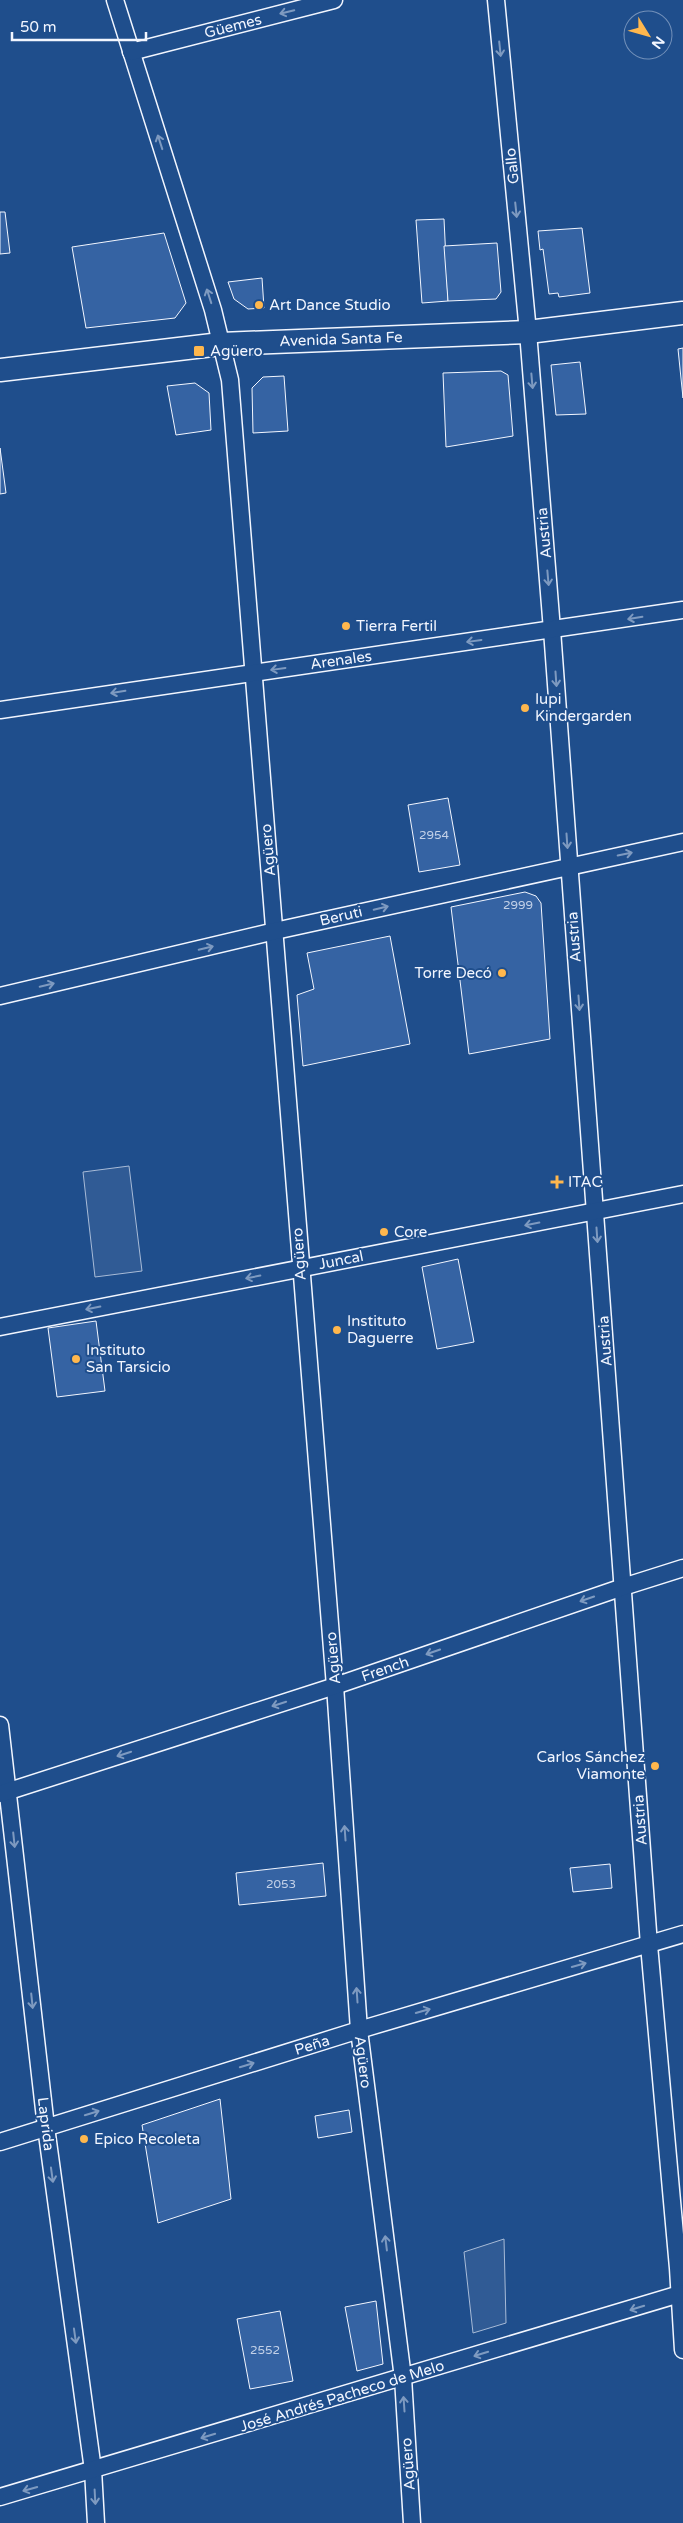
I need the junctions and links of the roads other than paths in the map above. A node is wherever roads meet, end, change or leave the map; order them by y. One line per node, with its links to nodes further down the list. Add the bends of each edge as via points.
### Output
1 (115, 0): 4 (street, Agüero)
2 (334, 0): 4 (street, Güemes, one-way to 4)
3 (496, 0): 6 (street, Gallo, one-way to 6)
4 (131, 52): 7 (street, Agüero, one-way to 4)
5 (683, 313): 6 (main road, Avenida Santa Fe)
6 (528, 332): 7 (main road, Avenida Santa Fe); 10 (street, Austria, one-way to 10)
7 (221, 344): 8 (main road, Avenida Santa Fe); 11 (street, Agüero, via 230,380)
8 (0, 370)
9 (683, 610): 10 (street, Arenales, one-way to 10)
10 (552, 630): 11 (street, Arenales, one-way to 11); 14 (street, Austria, one-way to 14)
11 (253, 672): 12 (street, Arenales, one-way to 12); 15 (street, Agüero)
12 (0, 710)
13 (683, 842): 14 (street, Beruti, one-way to 13)
14 (569, 866): 15 (street, Beruti, one-way to 14); 18 (street, Austria, one-way to 18)
15 (275, 931): 16 (street, Beruti, one-way to 15); 19 (street, Agüero)
16 (0, 996)
17 (683, 1194): 18 (street, Juncal)
18 (596, 1212): 19 (street, Juncal, one-way to 19); 22 (street, Austria, one-way to 22)
19 (300, 1268): 20 (street, Juncal, one-way to 20); 23 (street, Agüero)
20 (0, 1326)
21 (683, 1568): 22 (street, French)
22 (623, 1586): 23 (street, French, one-way to 23); 27 (street, Austria)
23 (335, 1686): 25 (street, French, one-way to 25); 28 (street, Agüero, one-way to 23)
24 (0, 1725): 25 (street, Laprida)
25 (4, 1793): 29 (street, Laprida, one-way to 29)
26 (683, 1934): 27 (street, Peña)
27 (649, 1945): 28 (street, Peña, one-way to 27); 31 (street, Austria)
28 (359, 2030): 29 (street, Peña, one-way to 28); 33 (street, Agüero, one-way to 28)
29 (46, 2127): 30 (street, Peña); 34 (street, Laprida, one-way to 34)
30 (0, 2142)
31 (681, 2294): 32 (street, Austria); 33 (street, José Andrés Pacheco de Melo, one-way to 33)
32 (683, 2350)
33 (403, 2378): 34 (street, José Andrés Pacheco de Melo, one-way to 34); 37 (street, Agüero, one-way to 33)
34 (93, 2470): 35 (street, José Andrés Pacheco de Melo, one-way to 35); 36 (street, Laprida, one-way to 36)
35 (0, 2497)
36 (96, 2523)
37 (412, 2523)

